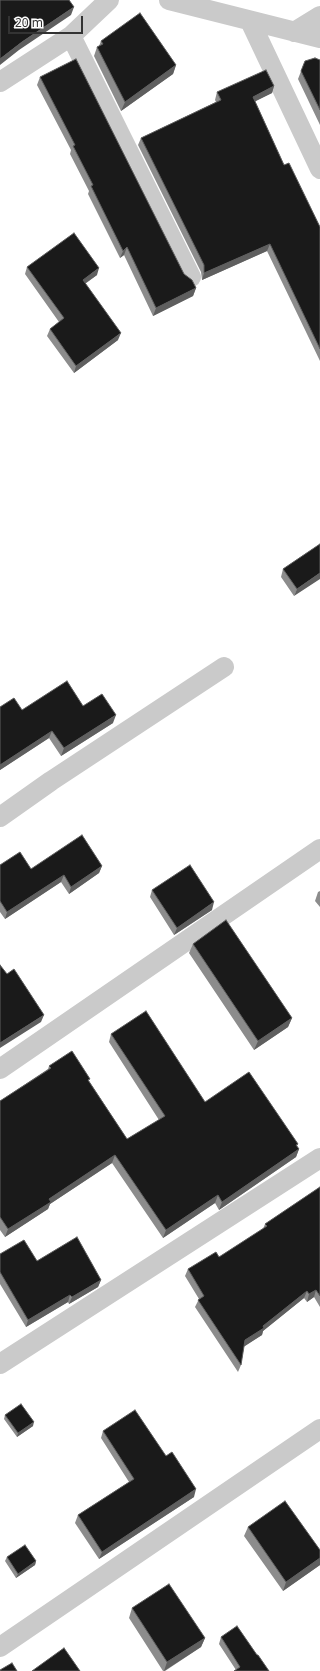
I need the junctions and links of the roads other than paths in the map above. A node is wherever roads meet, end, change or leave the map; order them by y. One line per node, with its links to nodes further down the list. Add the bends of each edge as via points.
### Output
1 (109, 0): 6 (street)
2 (169, 0): 4 (street)
3 (320, 16): 5 (street)
4 (250, 21): 5 (street); 9 (street)
5 (294, 32): 7 (street)
6 (71, 36): 8 (street); 10 (street)
7 (320, 38)
8 (0, 82)
9 (320, 169)
10 (192, 277)
11 (224, 667): 12 (street, via 51,780)
12 (0, 817)
13 (320, 849): 14 (street)
14 (0, 1069)
15 (320, 1158): 16 (street)
16 (0, 1364)
17 (320, 1429): 18 (street)
18 (0, 1646)

